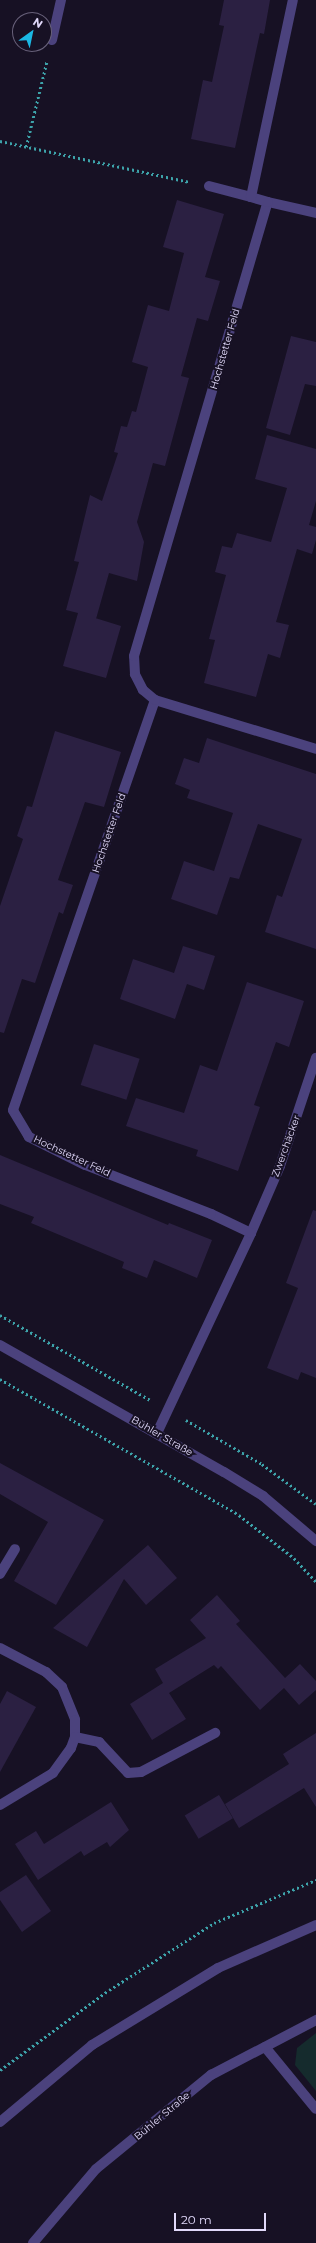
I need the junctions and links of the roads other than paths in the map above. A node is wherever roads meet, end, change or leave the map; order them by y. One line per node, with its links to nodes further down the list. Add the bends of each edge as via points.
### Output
1 (61, 0): 3 (street)
2 (293, 0): 5 (street)
3 (52, 40)
4 (209, 186): 5 (street)
5 (251, 197): 6 (street)
6 (268, 202): 7 (street); 8 (street, Hochstetter Feld, via 134,656 135,674 143,690)
7 (316, 213)
8 (155, 700): 9 (street, Hochstetter Feld); 11 (street, Hochstetter Feld, via 13,1110 29,1137 85,1165 211,1214)
9 (316, 748)
10 (316, 1058): 11 (street, Zwerchäcker, via 280,1166)
11 (251, 1233): 13 (street)
12 (0, 1345): 13 (street, Bühler Straße)
13 (157, 1433): 14 (street, Bühler Straße, via 263,1496)
14 (316, 1541)
15 (15, 1549): 16 (street)
16 (0, 1574)
17 (0, 1648): 19 (street, via 46,1672 62,1687 73,1713)
18 (215, 1733): 19 (street, via 141,1772 128,1773 99,1742)
19 (75, 1737): 20 (street, via 71,1748 53,1773)
20 (0, 1805)
21 (316, 1925): 25 (street, via 218,1968 92,2045)
22 (316, 2020): 23 (street, Bühler Straße)
23 (266, 2047): 24 (street); 26 (street, Bühler Straße, via 211,2075 96,2169)
24 (316, 2109)
25 (0, 2122)
26 (33, 2243)

